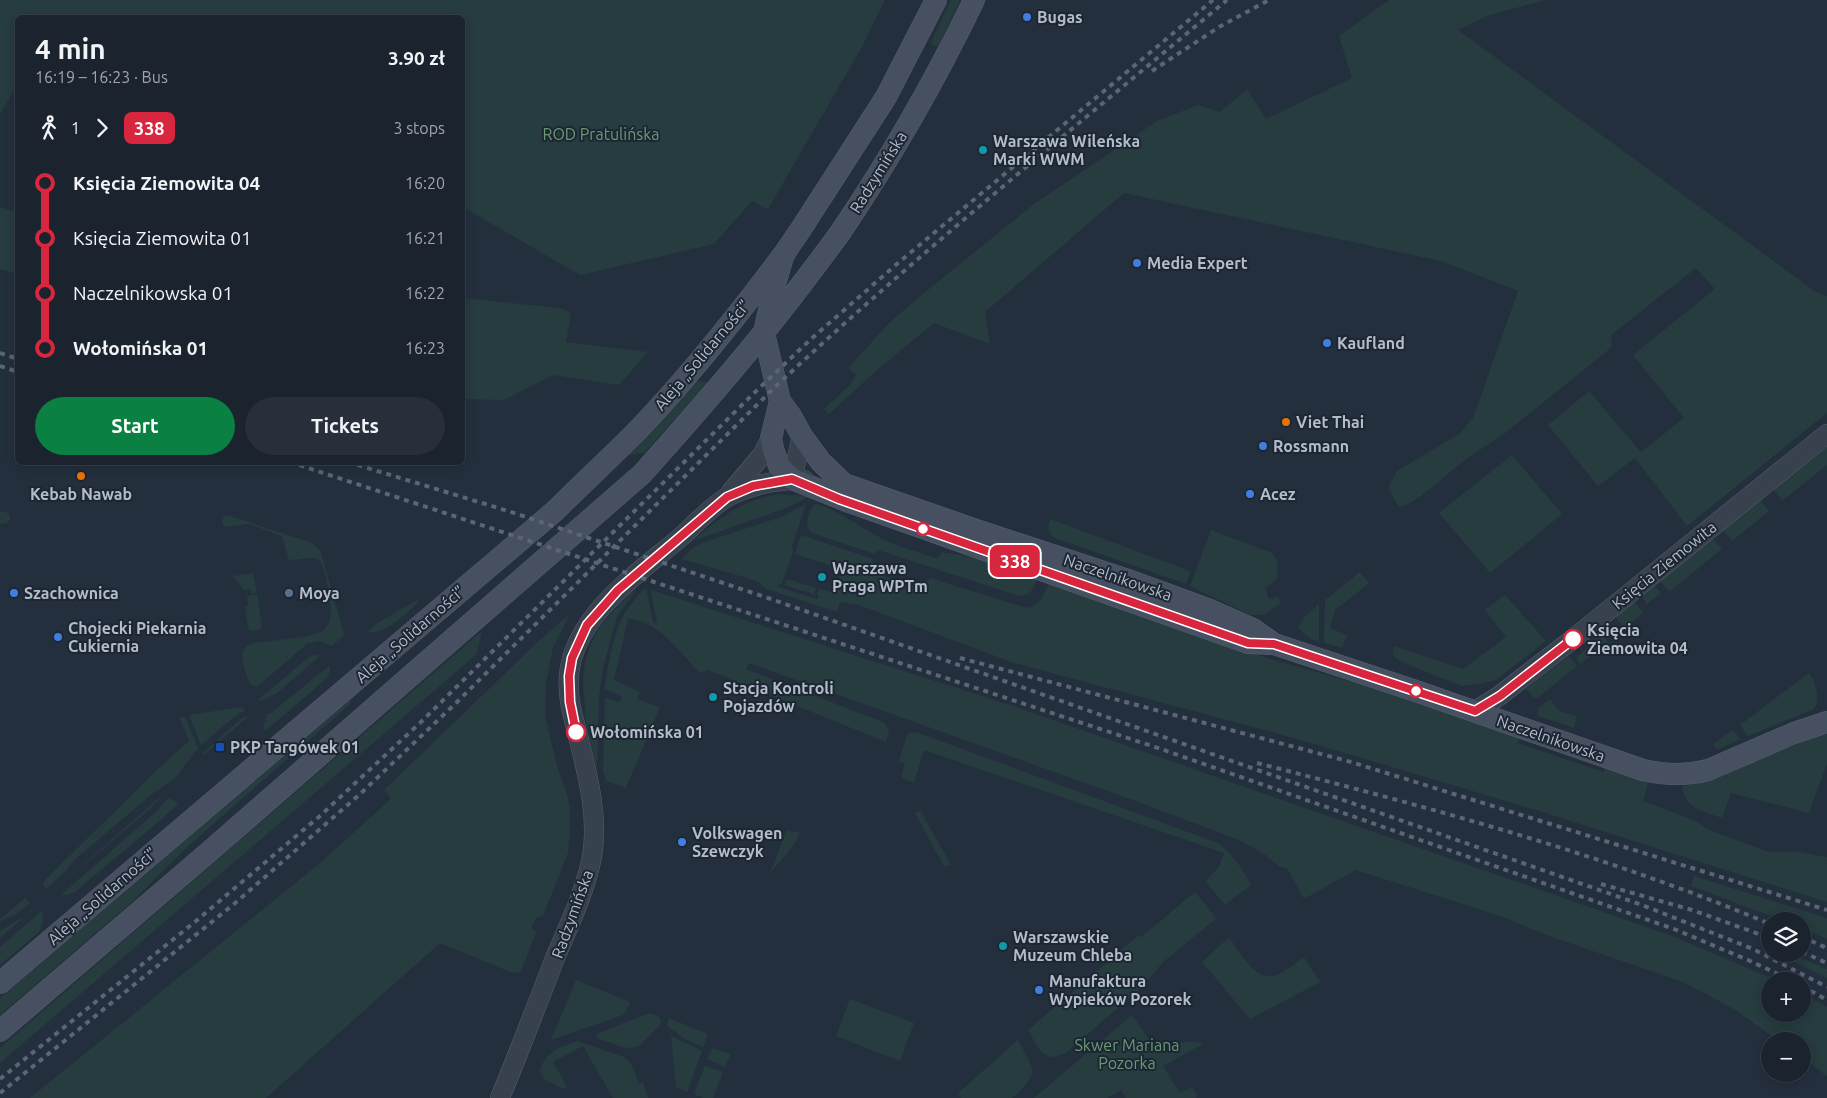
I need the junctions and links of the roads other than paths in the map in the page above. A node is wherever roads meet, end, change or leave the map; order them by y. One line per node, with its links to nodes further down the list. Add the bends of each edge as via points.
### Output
1 (936, 0): 3 (main road, Radzymińska, via 886,97)
2 (974, 0): 4 (main road, Radzymińska, via 950,51 839,234)
3 (786, 250): 4 (main road, Radzymińska); 15 (main road, Aleja „Solidarności”, via 681,383 556,510)
4 (764, 333): 5 (main road, Radzymińska); 16 (main road, Aleja „Solidarności”, via 642,474)
5 (780, 401): 7 (main road, Radzymińska); 8 (main road, Radzymińska)
6 (1827, 434): 13 (street, Księcia Ziemowita, via 1573,639 1500,696)
7 (802, 436): 9 (street); 10 (main road, Naczelnikowska, via 820,462)
8 (771, 438): 9 (main road, via 779,466); 11 (street, via 758,460)
9 (792, 479): 10 (street, Naczelnikowska); 11 (street, Radzymińska, via 753,486); 12 (main road, Naczelnikowska, via 1248,643)
10 (844, 484): 12 (main road, Naczelnikowska, via 1144,585 1253,629)
11 (727, 497): 17 (street, Radzymińska, via 618,590 587,625 575,650 569,676 570,702 594,808 592,856 582,893)
12 (1274, 644): 13 (main road, Naczelnikowska)
13 (1475, 711): 14 (main road, Naczelnikowska, via 1643,770 1670,775 1708,770)
14 (1827, 722)
15 (0, 984)
16 (0, 1031)
17 (500, 1098)

